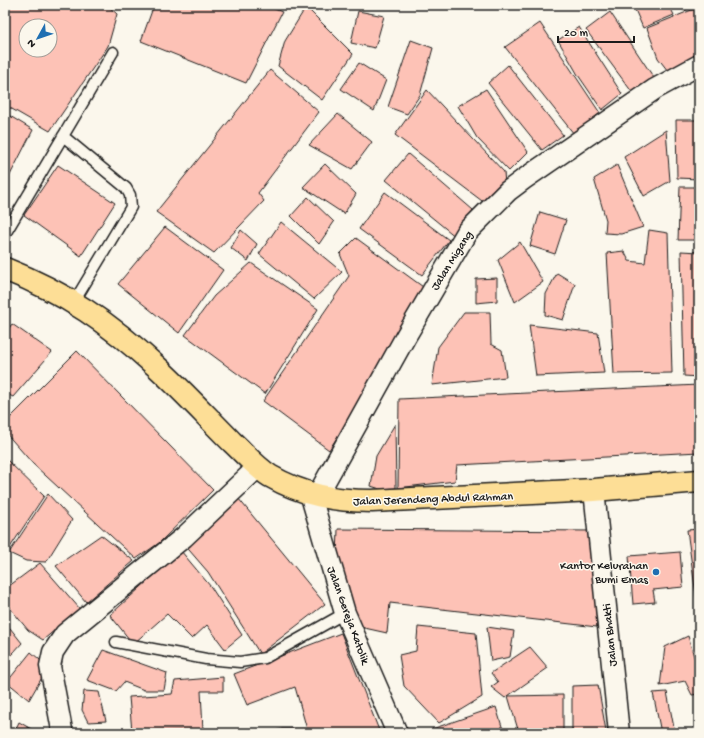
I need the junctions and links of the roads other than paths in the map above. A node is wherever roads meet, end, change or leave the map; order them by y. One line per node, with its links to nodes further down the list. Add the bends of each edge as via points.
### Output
1 (113, 52): 3 (lane)
2 (699, 65): 10 (street, Jalan Migang, via 655,89 524,179 508,191 467,232)
3 (63, 136): 4 (lane); 6 (lane, via 126,188 130,195 131,207)
4 (5, 234)
5 (5, 269): 6 (highway, Jalan Jerendeng Abdul Rahman, via 33,280)
6 (74, 302): 7 (highway, Jalan Jerendeng Abdul Rahman, via 103,321 157,367)
7 (258, 467): 10 (highway, Jalan Jerendeng Abdul Rahman, via 280,481); 13 (street, via 184,537 65,634 53,652 50,666)
8 (699, 481): 9 (highway, Jalan Jerendeng Abdul Rahman)
9 (594, 490): 10 (highway, Jalan Jerendeng Abdul Rahman, via 372,501 343,501); 15 (street, Jalan Bhakti)
10 (314, 495): 11 (street, Jalan Gereja Katolik)
11 (345, 613): 12 (lane, via 265,658 240,662 206,659); 14 (street, Jalan Gereja Katolik)
12 (116, 642)
13 (62, 730)
14 (397, 733)
15 (619, 733)

